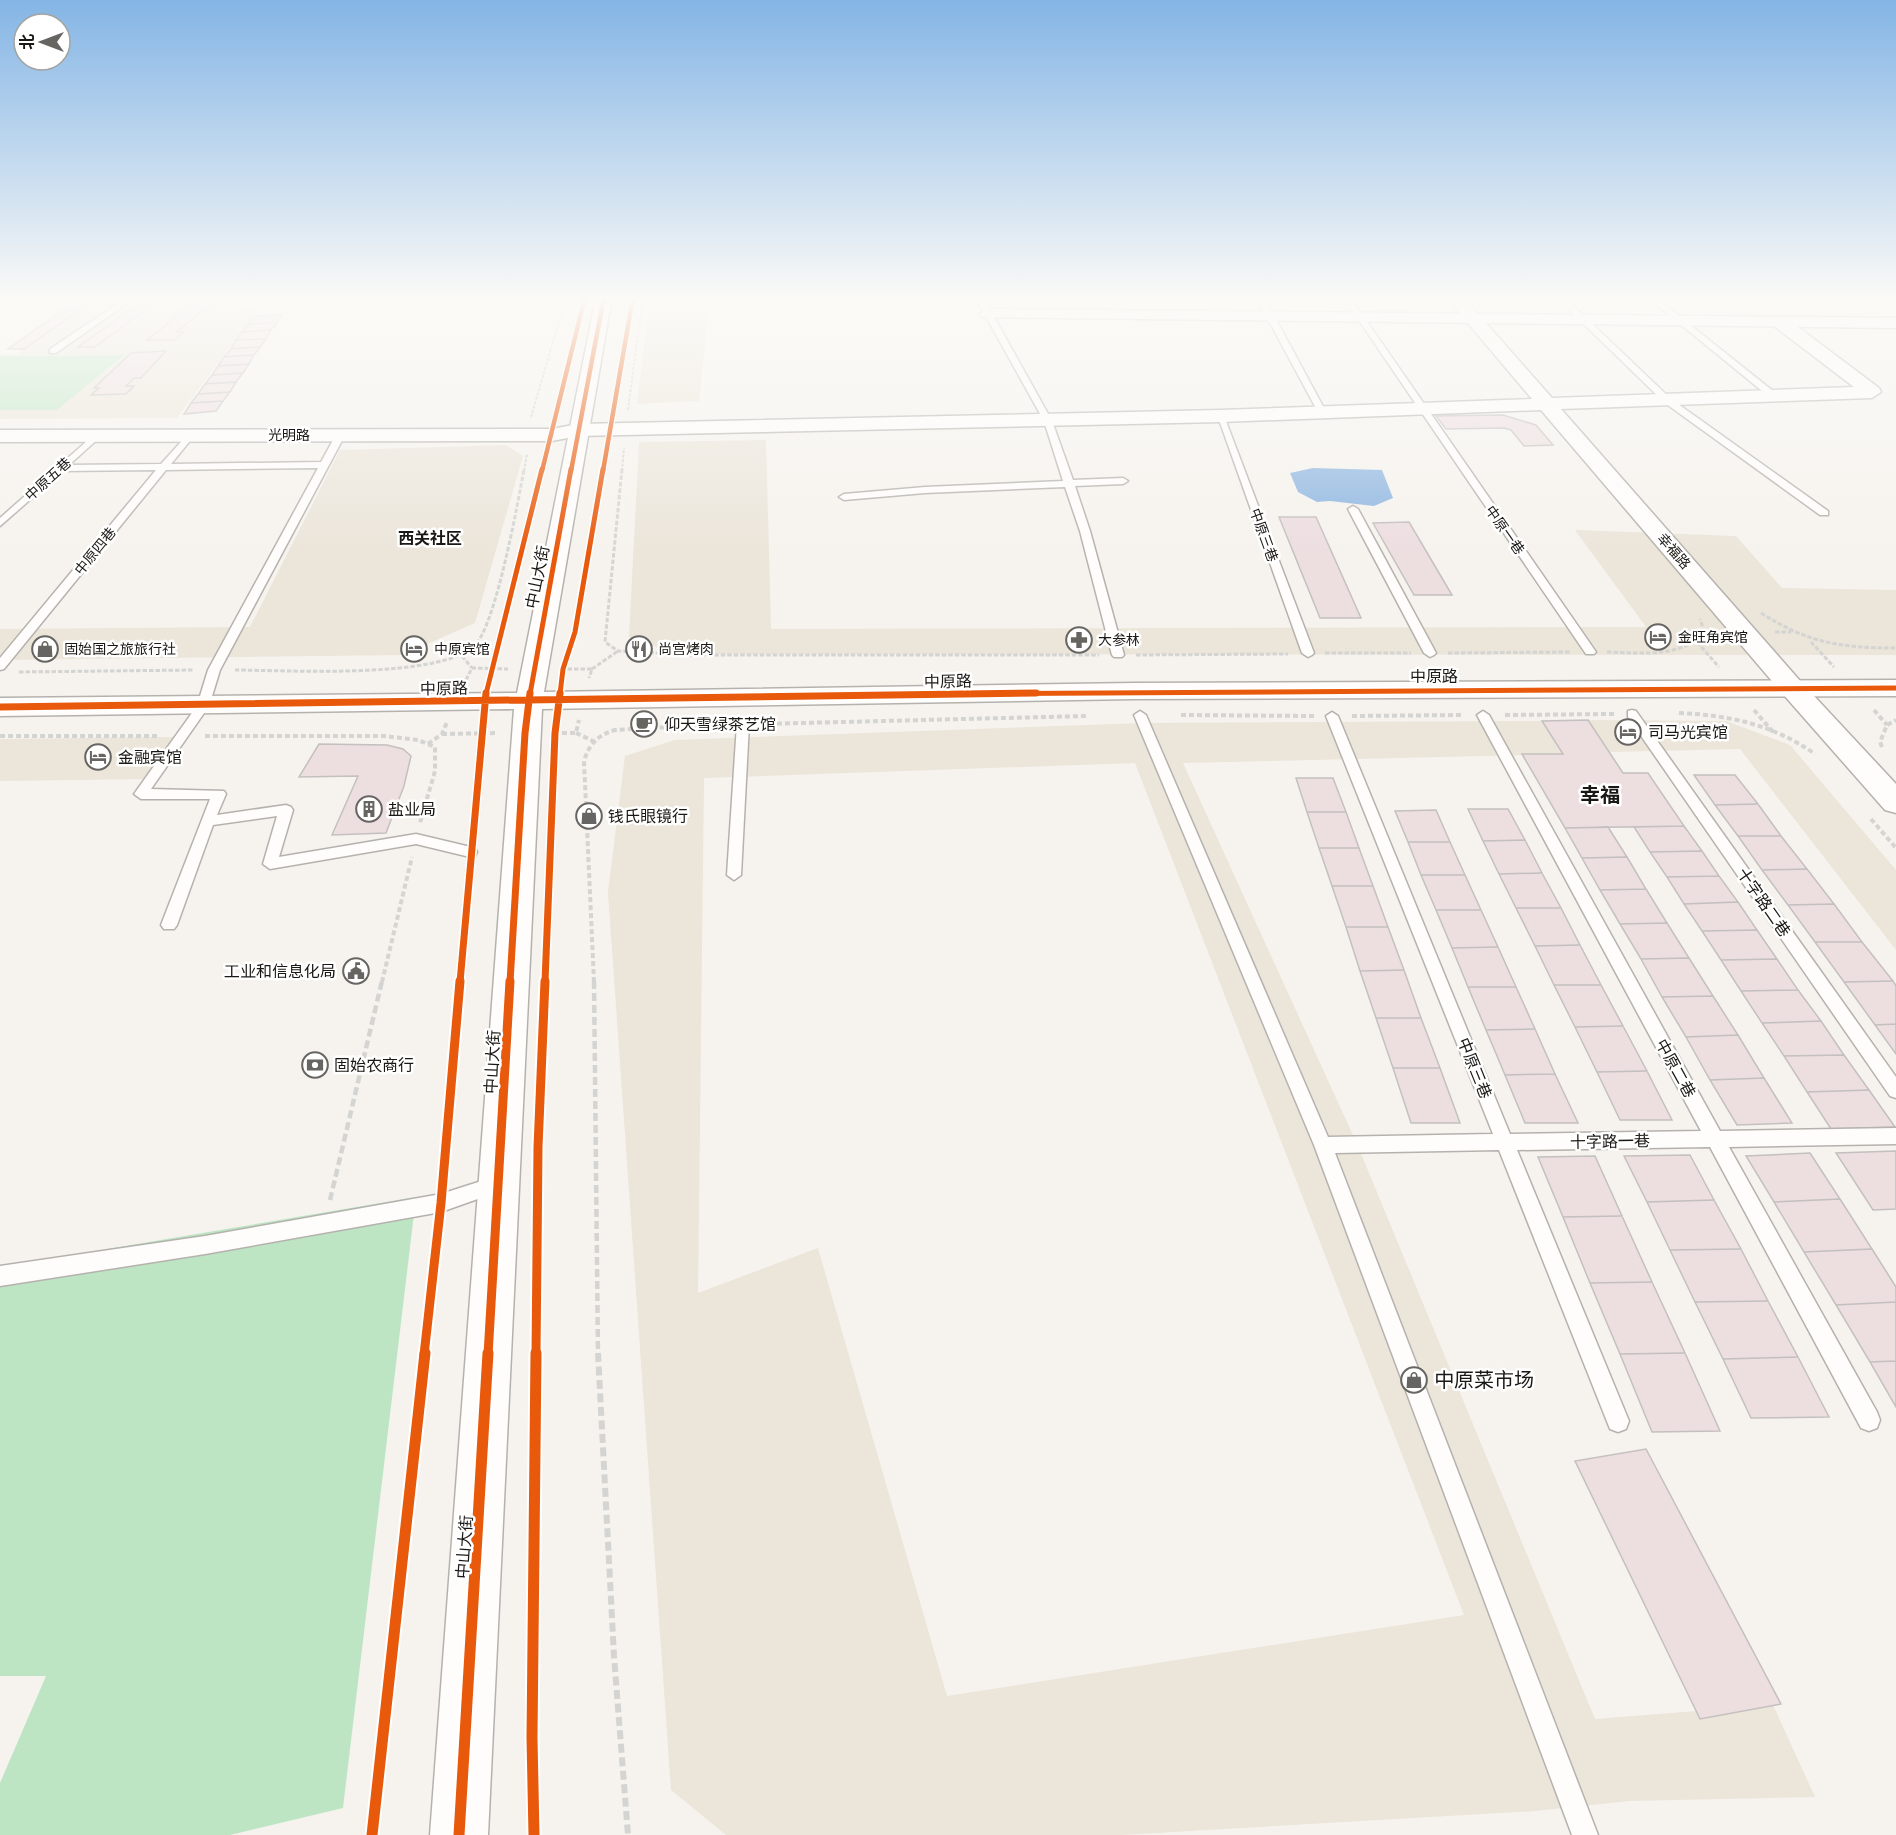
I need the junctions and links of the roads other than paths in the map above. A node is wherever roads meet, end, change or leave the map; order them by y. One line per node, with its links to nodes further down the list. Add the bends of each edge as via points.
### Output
1 (587, 383): 18 (street, 中山大街)
2 (1026, 383): 15 (lane)
3 (1306, 383): 13 (lane)
4 (1403, 383): 12 (lane, 中原一巷)
5 (1528, 383): 11 (street, 幸福路)
6 (1649, 383): 10 (lane)
7 (1757, 383): 9 (lane)
8 (1860, 383): 9 (street, 光明路, via 1872,392)
9 (1775, 397): 10 (street, 光明路)
10 (1668, 401): 11 (street, 光明路); 30 (lane)
11 (1549, 406): 12 (street, 光明路); 37 (street, 幸福路)
12 (1420, 408): 13 (street, 光明路); 32 (lane, 中原一巷)
13 (1322, 412): 14 (street, 光明路)
14 (1220, 416): 15 (street, 光明路); 33 (lane, 中原三巷)
15 (1048, 421): 18 (street, 光明路); 27 (lane)
16 (0, 422): 17 (street, 光明路)
17 (528, 429): 18 (street, 光明路, via 552,435); 19 (street, 光明路)
18 (578, 430): 39 (street, 中山大街)
19 (340, 435): 22 (street, 光明路); 23 (lane)
20 (0, 436): 21 (street, 光明路)
21 (96, 436): 22 (street, 光明路); 25 (lane, 中原五巷)
22 (189, 436): 24 (lane, 中原四巷)
23 (324, 465): 24 (lane); 40 (lane, via 214,670)
24 (164, 467): 25 (lane); 36 (lane, 中原四巷)
25 (60, 468): 31 (lane, 中原五巷)
26 (1123, 481): 27 (lane)
27 (1069, 483): 28 (lane); 35 (lane)
28 (844, 497)
29 (1353, 509): 34 (lane)
30 (1824, 513)
31 (0, 523)
32 (1590, 652)
33 (1308, 653)
34 (1430, 653)
35 (1118, 655)
36 (0, 666)
37 (1792, 688): 38 (street, 中原路); 39 (street, 中原路, via 1134,691); 47 (street, 幸福路)
38 (1896, 688)
39 (544, 700): 40 (street, 中原路); 57 (street, 中山大街, via 517,845)
40 (203, 706): 41 (street, 中原路); 48 (lane, via 141,794 219,794)
41 (0, 707)
42 (1632, 714): 52 (lane, 十字路二巷)
43 (1140, 715): 56 (lane)
44 (1483, 715): 54 (lane, 中原二巷)
45 (1332, 716): 55 (lane, 中原三巷)
46 (743, 724): 50 (lane)
47 (1896, 803)
48 (208, 821): 49 (lane, via 286,810 270,864 416,839); 51 (lane)
49 (470, 852)
50 (734, 875)
51 (169, 925)
52 (1896, 1091)
53 (1896, 1136): 54 (lane, 十字路一巷)
54 (1715, 1139): 55 (lane, 十字路一巷); 60 (lane, 中原二巷)
55 (1506, 1142): 56 (lane, 十字路一巷); 59 (lane, 中原三巷)
56 (1323, 1145): 62 (lane)
57 (499, 1183): 58 (lane, via 441,1203); 61 (street, 中山大街)
58 (0, 1276)
59 (1618, 1420)
60 (1869, 1420)
61 (459, 1835)
62 (1585, 1835)

